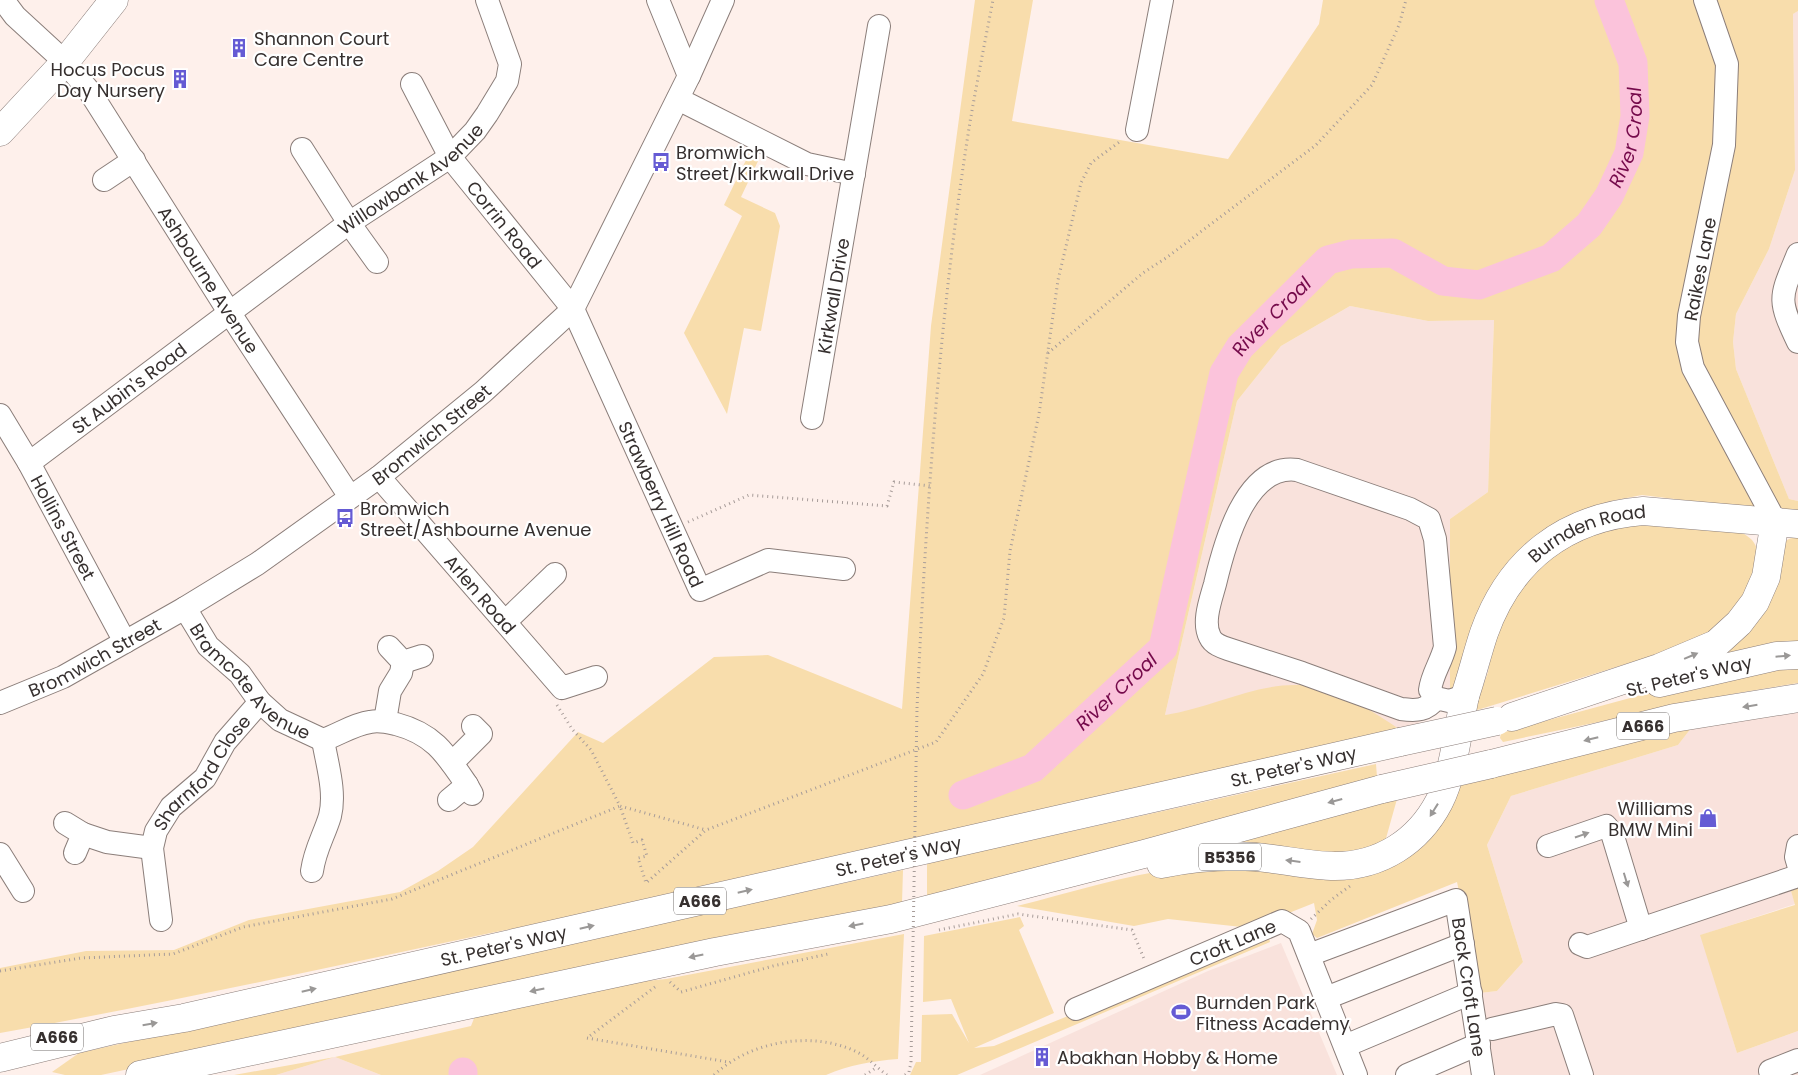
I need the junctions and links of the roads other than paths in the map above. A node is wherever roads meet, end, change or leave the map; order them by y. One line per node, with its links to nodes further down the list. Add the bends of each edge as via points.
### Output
1 (4, 0): 9 (street, Ashbourne Avenue, via 15,16)
2 (114, 0): 9 (main road)
3 (487, 0): 16 (street, Willowbank Avenue, via 510,72 475,131)
4 (658, 0): 10 (street)
5 (723, 0): 10 (street, Bromwich Street)
6 (1162, 0): 13 (street)
7 (1705, 0): 31 (street, Raikes Lane, via 1727,64 1724,145 1717,190 1699,261 1689,316 1688,342 1693,368)
8 (879, 26): 18 (street, Kirkwall Drive)
9 (65, 62): 14 (main road); 17 (street, Ashbourne Avenue, via 95,98)
10 (690, 76): 12 (street, Bromwich Street)
11 (412, 84): 16 (street, Corrin Road)
12 (678, 99): 18 (street, via 807,164); 23 (street, Bromwich Street)
13 (1137, 130)
14 (0, 132)
15 (302, 149): 20 (street)
16 (450, 157): 20 (street, Willowbank Avenue); 23 (street, Corrin Road)
17 (134, 160): 19 (street); 24 (street, Ashbourne Avenue)
18 (854, 174): 27 (street, Kirkwall Drive)
19 (104, 180)
20 (348, 223): 22 (street); 24 (street, Willowbank Avenue)
21 (1798, 254): 25 (street, via 1782,293 1784,313)
22 (377, 262)
23 (574, 309): 29 (street, Bromwich Street, via 483,392); 32 (street, Strawberry Hill Road, via 700,590 768,560)
24 (229, 312): 28 (street, St Aubin's Road); 30 (street, Ashbourne Avenue)
25 (1798, 342)
26 (0, 415): 28 (street, Hollins Street)
27 (812, 418)
28 (29, 463): 36 (street, Hollins Street)
29 (379, 477): 30 (street, Bromwich Street); 35 (street, Arlen Road)
30 (350, 497): 34 (street, Bromwich Street, via 257,564)
31 (1786, 522): 40 (main road, Burnden Road, via 1643,511 1618,513 1573,528 1549,541 1529,560 1497,604 1484,632); 45 (main road, one-way to 31, via 1659,668 1716,644 1739,624 1755,602)
32 (844, 569)
33 (555, 574): 35 (street)
34 (185, 608): 36 (street, Bromwich Street); 43 (street, Bramcote Avenue, via 208,646 240,674)
35 (505, 622): 39 (street, Arlen Road, via 559,684)
36 (124, 642): 44 (street, Bromwich Street, via 63,677)
37 (405, 655): 46 (street, via 401,673 390,691)
38 (1798, 655): 45 (main road, St. Peter's Way / A666, one-way to 38, via 1777,656)
39 (597, 677)
40 (1466, 696): 41 (street, via 1449,700); 61 (main road, B5356, one-way to 61, via 1440,801 1414,836 1380,859 1334,866 1254,857 1178,860)
41 (1436, 698): 41 (street, via 1430,690 1432,677 1442,662 1445,647 1429,519 1410,508 1297,470 1284,469 1270,475 1257,487 1231,527 1207,621 1210,637 1228,649 1401,709 1425,709)
42 (1798, 698): 61 (main road, A666, one-way to 61, bridge, via 1674,718 1382,788 1144,854)
43 (260, 702): 48 (street, Bramcote Avenue, via 280,720); 54 (street, Sharnford Close, via 224,742 205,778 162,818)
44 (0, 703)
45 (1504, 719): 69 (main road, St. Peter's Way / A666, one-way to 45, bridge, via 193,1016)
46 (384, 721): 48 (street, Bramcote Avenue, via 368,722); 49 (street, Bramcote Avenue, via 422,733)
47 (473, 726): 49 (street, via 481,734)
48 (323, 740): 57 (street, via 332,799 330,816 314,854)
49 (452, 763): 50 (street, Bramcote Avenue, via 470,790)
50 (449, 800)
51 (74, 837): 54 (street, Sharnford Close)
52 (1548, 846): 62 (street, one-way to 62, via 1606,826 1612,834)
53 (1798, 846): 56 (street)
54 (152, 848): 60 (street, Sharnford Close)
55 (0, 854): 59 (street)
56 (1798, 864)
57 (312, 871)
58 (1798, 876): 62 (street)
59 (23, 891)
60 (161, 920)
61 (897, 928): 76 (main road, A666, one-way to 76, via 715,952)
62 (1641, 929): 64 (street, via 1587,947)
63 (1463, 944): 65 (street, Back Croft Lane, via 1456,900); 66 (street, Back Croft Lane); 67 (street)
64 (1580, 944)
65 (1309, 955): 67 (street, Croft Lane); 68 (street, Croft Lane, via 1300,931 1282,921)
66 (1471, 993): 70 (street, Back Croft Lane); 72 (street)
67 (1326, 998): 72 (street, Croft Lane)
68 (1076, 1009)
69 (114, 1030): 71 (main road, A666); 73 (main road, St. Peter's Way / A666)
70 (1485, 1037): 78 (street); 79 (street, Back Croft Lane); 80 (street, via 1556,1014 1562,1015)
71 (0, 1043)
72 (1345, 1046): 77 (street, Croft Lane)
73 (0, 1058)
74 (1798, 1060): 75 (street)
75 (1770, 1071)
76 (140, 1075)
77 (1356, 1075)
78 (1407, 1075)
79 (1483, 1075)
80 (1582, 1075)

